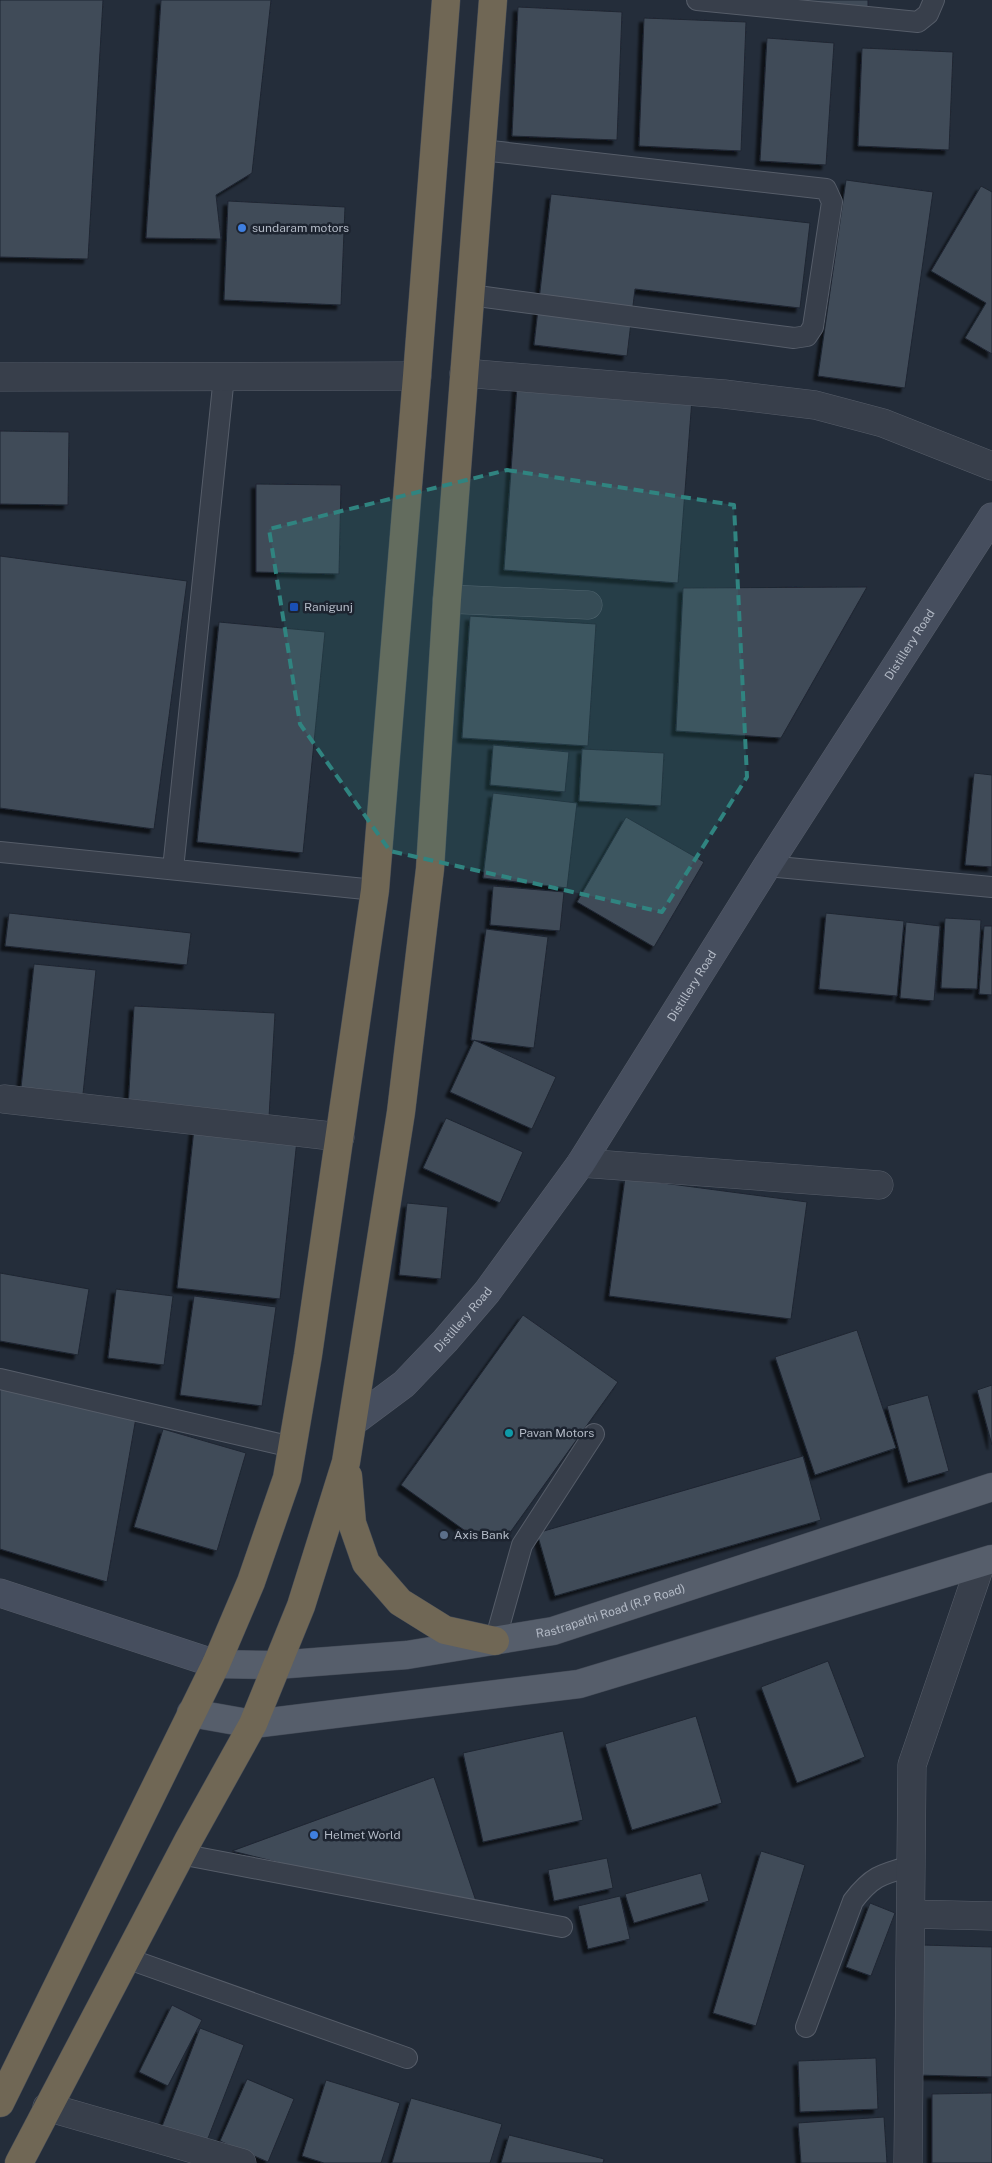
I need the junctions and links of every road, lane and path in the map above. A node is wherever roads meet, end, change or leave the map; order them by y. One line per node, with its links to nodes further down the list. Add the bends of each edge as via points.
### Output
1 (446, 0): 10 (highway)
2 (493, 0): 5 (highway)
3 (696, 0): 4 (lane, via 918,22 928,14)
4 (934, 0)
5 (482, 150): 6 (highway); 6 (lane, via 826,189 832,202 813,328 807,336 794,338)
6 (470, 295): 7 (highway)
7 (464, 373): 11 (street, via 724,394 815,405 884,423); 13 (highway)
8 (0, 376): 9 (street)
9 (224, 376): 10 (street); 17 (lane)
10 (417, 376): 19 (highway)
11 (992, 466)
12 (992, 517): 16 (street, Distillery Road)
13 (447, 599): 14 (street); 25 (highway, via 430,869 401,1112)
14 (588, 605)
15 (0, 852): 17 (lane)
16 (767, 866): 18 (lane); 22 (street, Distillery Road)
17 (173, 869): 19 (lane)
18 (992, 887)
19 (374, 890): 21 (highway)
20 (4, 1099): 21 (street)
21 (340, 1137): 27 (highway)
22 (581, 1163): 23 (street); 25 (street, Distillery Road, via 487,1292 445,1341 404,1384)
23 (879, 1185)
24 (0, 1379): 27 (lane)
25 (353, 1422): 28 (highway)
26 (594, 1434): 32 (lane, via 522,1545)
27 (292, 1447): 33 (highway, via 287,1478 252,1582)
28 (346, 1462): 32 (highway, via 352,1523 366,1563 400,1602 445,1630); 34 (highway, via 301,1606)
29 (992, 1487): 32 (main road, Rastrapathi Road (R.P Road), via 554,1631)
30 (987, 1561): 36 (main road, via 578,1684); 38 (street, via 912,1765)
31 (0, 1594): 33 (street)
32 (495, 1641): 34 (main road, Rastrapathi Road (R.P Road), via 407,1655)
33 (216, 1664): 34 (main road, Rastrapathi Road (R.P Road)); 35 (highway)
34 (276, 1665): 36 (highway)
35 (192, 1713): 36 (main road); 45 (highway)
36 (253, 1724): 37 (highway)
37 (180, 1854): 41 (lane); 42 (highway)
38 (911, 1866): 39 (street); 43 (lane, via 881,1874 864,1886 853,1901)
39 (911, 1914): 40 (street); 49 (street)
40 (992, 1916)
41 (562, 1927)
42 (126, 1958): 44 (lane); 46 (highway)
43 (806, 2027)
44 (407, 2058)
45 (0, 2103)
46 (47, 2107): 47 (highway); 48 (street)
47 (19, 2163)
48 (242, 2163)
49 (908, 2163)

